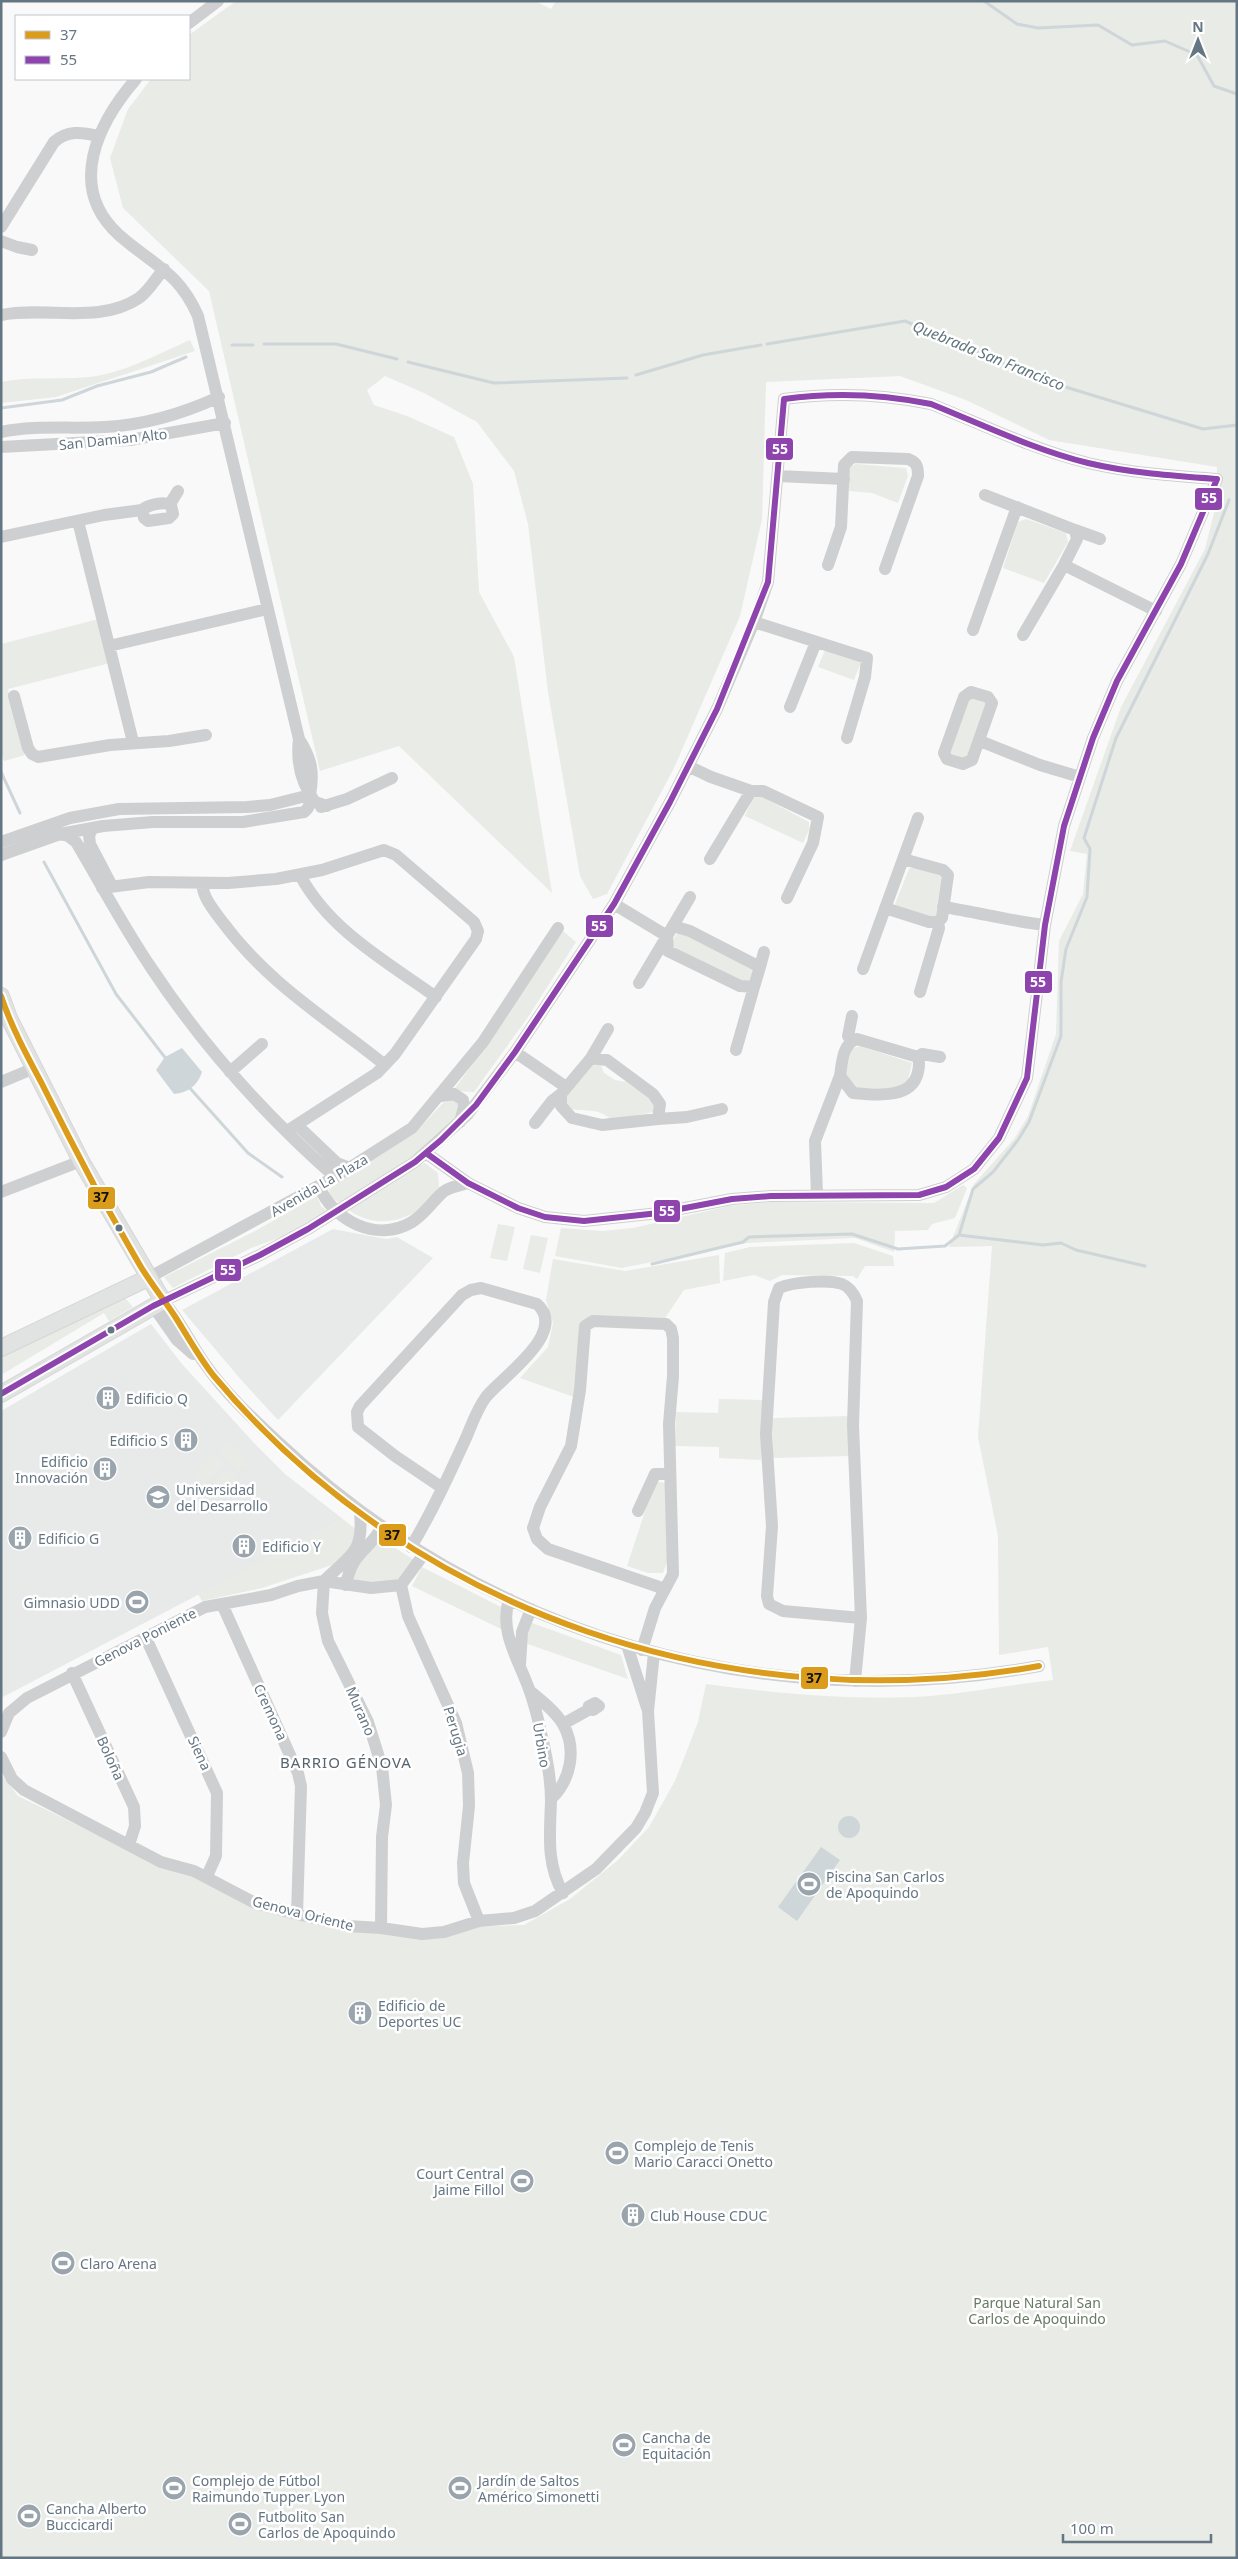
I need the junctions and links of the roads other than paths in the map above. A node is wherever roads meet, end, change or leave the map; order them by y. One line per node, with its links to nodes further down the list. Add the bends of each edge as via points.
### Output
1 (218, 1): 2 (street)
2 (190, 22)
3 (135, 80): 4 (street, via 105,120)
4 (98, 136): 5 (street, via 74,133 63,135 54,142); 8 (street, via 92,170 100,208 119,235)
5 (1, 227)
6 (1, 241): 7 (street)
7 (32, 250)
8 (164, 269): 9 (street, via 139,298 110,310 84,313 30,311); 10 (street, via 188,295 198,316)
9 (1, 315)
10 (219, 397): 11 (street); 12 (street, San Damian Alto, via 167,418 130,425)
11 (225, 423): 13 (street, San Damian Alto, via 130,440); 26 (street)
12 (1, 432)
13 (1, 447)
14 (778, 476): 15 (street); 27 (street, via 784,399 839,394 931,404 1060,455 1090,463 1151,474 1217,479 1185,556); 28 (street, via 768,582)
15 (844, 479): 23 (street, via 841,527); 25 (street, via 844,465 852,457 908,459 914,461 918,468)
16 (178, 491): 19 (street, via 170,504 173,516 169,518 148,521 142,510)
17 (985, 495): 18 (street)
18 (1017, 507): 20 (street); 29 (street)
19 (78, 521): 21 (street); 32 (street)
20 (1075, 530): 22 (street); 24 (street, via 1077,540)
21 (1, 537)
22 (1100, 538)
23 (828, 565)
24 (1064, 565): 27 (street); 30 (street)
25 (885, 569)
26 (267, 609): 32 (street); 43 (street, via 299,740 297,757 303,784)
27 (1156, 611): 40 (street, via 1117,681)
28 (754, 622): 31 (street); 39 (street, via 717,709)
29 (974, 630)
30 (1023, 635)
31 (816, 642): 34 (street); 36 (street, via 867,658)
32 (109, 646): 38 (street)
33 (14, 696): 38 (street, via 28,748 35,756 45,758)
34 (790, 707)
35 (206, 735): 38 (street)
36 (847, 738)
37 (980, 741): 37 (street, via 992,703 988,697 971,692 964,697 944,755 968,764); 40 (street)
38 (133, 742)
39 (688, 766): 42 (street); 58 (street)
40 (1080, 777): 62 (street, via 1064,826)
41 (392, 778): 44 (street)
42 (751, 791): 51 (street); 57 (street, via 763,791 818,817 813,843)
43 (310, 795): 44 (street, via 317,804); 45 (street, via 310,806); 49 (street, via 270,805 239,808 119,809 70,818)
44 (327, 806): 45 (street)
45 (304, 812): 47 (street, via 249,822 153,822)
46 (918, 818): 52 (street)
47 (93, 828): 48 (street); 55 (street, via 89,842)
48 (60, 834): 50 (street); 55 (street, via 76,842)
49 (1, 842)
50 (1, 855)
51 (710, 859)
52 (903, 859): 59 (street, via 943,870 948,875); 60 (street)
53 (300, 875): 54 (street, via 260,881); 72 (street, via 339,926); 72 (street, via 378,850 388,850 474,922 478,931 476,939)
54 (202, 883): 55 (street, via 163,881); 83 (street, via 211,906 257,964 289,994)
55 (107, 887): 85 (street, via 153,971)
56 (690, 897): 64 (street)
57 (787, 898)
58 (614, 904): 64 (street); 79 (street)
59 (943, 907): 61 (street, via 942,918); 62 (street)
60 (885, 908): 61 (street); 67 (street)
61 (938, 922): 70 (street)
62 (1045, 925): 108 (street, via 1027,1078 999,1138 984,1160 956,1182 936,1192 893,1196)
63 (558, 928): 92 (street, Avenida La Plaza, via 482,1042)
64 (670, 931): 66 (street, via 690,931); 68 (street); 69 (street, via 668,951 740,986)
65 (764, 952): 66 (street)
66 (760, 967): 69 (street)
67 (863, 969)
68 (639, 983)
69 (754, 987): 78 (street)
70 (920, 992)
71 (1, 996): 100 (main road)
72 (436, 997): 83 (street)
73 (852, 1016): 76 (street, via 848,1036)
74 (1, 1023): 84 (main road)
75 (608, 1028): 82 (street)
76 (851, 1041): 80 (street, via 857,1039); 86 (street, via 846,1047)
77 (262, 1044): 85 (street)
78 (736, 1050)
79 (515, 1052): 88 (street); 90 (street)
80 (918, 1057): 81 (street, via 922,1054); 89 (street, via 917,1076 906,1089 889,1094)
81 (940, 1057)
82 (591, 1058): 88 (street, via 576,1079); 95 (street, via 607,1060 653,1094 660,1104)
83 (385, 1065): 98 (street, via 365,1083)
84 (26, 1072): 87 (street); 100 (main road)
85 (230, 1072): 98 (street)
86 (840, 1076): 89 (street); 93 (street)
87 (1, 1082)
88 (563, 1090): 95 (street, via 561,1106 572,1118 602,1125); 97 (street)
89 (853, 1093): 93 (street)
90 (483, 1094): 91 (street, via 472,1097); 96 (street)
91 (458, 1095): 92 (street); 96 (street, via 464,1103)
92 (441, 1096): 101 (street, Avenida La Plaza, via 412,1128)
93 (828, 1106): 108 (street, via 815,1141)
94 (722, 1109): 95 (street, via 687,1117)
95 (658, 1119)
96 (460, 1123): 99 (street)
97 (535, 1123)
98 (292, 1128): 101 (street, via 337,1163); 103 (street)
99 (426, 1153): 102 (street); 109 (street)
100 (77, 1163): 107 (street); 110 (main road)
101 (350, 1168): 103 (street, Avenida La Plaza)
102 (445, 1168): 104 (street); 106 (street)
103 (335, 1177): 105 (street, Avenida La Plaza)
104 (468, 1182): 106 (street); 108 (street, via 532,1213 584,1221 732,1199)
105 (319, 1186): 109 (street, via 324,1199); 110 (street, Avenida La Plaza)
106 (444, 1191): 109 (street, via 421,1215 400,1227 368,1228 344,1219)
107 (1, 1192)
108 (816, 1195)
109 (336, 1212): 112 (street, via 260,1255)
110 (143, 1280): 111 (main road, Avenida La Plaza); 112 (main road)
111 (104, 1299): 113 (main road, via 116,1309); 114 (main road, Avenida La Plaza)
112 (158, 1304): 113 (main road); 119 (street, via 233,1397 322,1483)
113 (118, 1326): 115 (main road)
114 (1, 1348)
115 (1, 1394)
116 (670, 1474): 118 (street, via 654,1474); 126 (street, Genova Oriente, via 673,1574); 126 (street, Genova Oriente, via 672,1329 655,1322 592,1321 585,1326 571,1446 533,1528 537,1539 548,1549)
117 (441, 1486): 117 (street, via 395,1456 358,1426 360,1406 462,1295 481,1288 537,1304 546,1317 541,1337 526,1358 497,1384 481,1404); 121 (street, via 433,1508)
118 (638, 1511)
119 (360, 1512): 120 (street); 123 (street, via 362,1531 354,1552)
120 (382, 1527): 121 (street); 124 (street, via 352,1562)
121 (410, 1547): 122 (street)
122 (424, 1554): 125 (street); 127 (street)
123 (324, 1581): 124 (street, Genova Poniente); 128 (street, Genova Poniente); 150 (street, Murano, via 322,1613 328,1641 368,1722 382,1767 386,1805 382,1837)
124 (346, 1585): 125 (street, Genova Poniente, via 371,1588)
125 (401, 1585): 149 (street, Perugia, via 408,1616 456,1723 468,1773 464,1883)
126 (665, 1589): 133 (street, Genova Oriente, via 655,1608)
127 (509, 1599): 129 (street); 134 (street, Urbino, via 505,1613 507,1634)
128 (222, 1604): 131 (street, Genova Poniente, via 194,1611); 148 (street, Cremona, via 300,1780)
129 (531, 1609): 132 (street); 134 (street, Urbino, via 522,1632)
130 (861, 1618): 130 (street, via 853,1425 857,1301 852,1290 841,1284 792,1283 779,1288 774,1302 766,1434 772,1526 767,1596 770,1604 783,1611); 137 (street)
131 (145, 1636): 136 (street, Genova Poniente); 146 (street, Siena, via 217,1793 216,1856)
132 (627, 1645): 133 (street); 140 (street, Genova Oriente)
133 (648, 1651): 137 (street, via 761,1674); 140 (street, Genova Oriente)
134 (520, 1665): 138 (street, Urbino)
135 (1039, 1666): 137 (street, via 958,1678)
136 (72, 1673): 142 (street, Genova Poniente, via 20,1703 9,1714); 145 (street, Boloña, via 134,1807 136,1826)
137 (855, 1682)
138 (530, 1691): 141 (street, Urbino); 144 (street, Urbino, via 545,1750)
139 (590, 1708): 141 (street)
140 (648, 1710): 147 (street, Genova Oriente, via 654,1782 650,1803 636,1828 621,1845 596,1869)
141 (563, 1724): 144 (street, Urbino, via 570,1746 569,1768 558,1792)
142 (1, 1732)
143 (2, 1760): 145 (street, Genova Oriente, via 12,1779 24,1790)
144 (551, 1799): 147 (street, Urbino, via 549,1841 552,1862)
145 (129, 1845): 146 (street, Genova Oriente, via 162,1862)
146 (208, 1876): 148 (street, Genova Oriente, via 255,1902)
147 (563, 1893): 149 (street, Genova Oriente, via 535,1911 514,1918)
148 (297, 1914): 150 (street, Genova Oriente, via 348,1926)
149 (479, 1921): 150 (street, Genova Oriente, via 433,1934)
150 (381, 1928)

